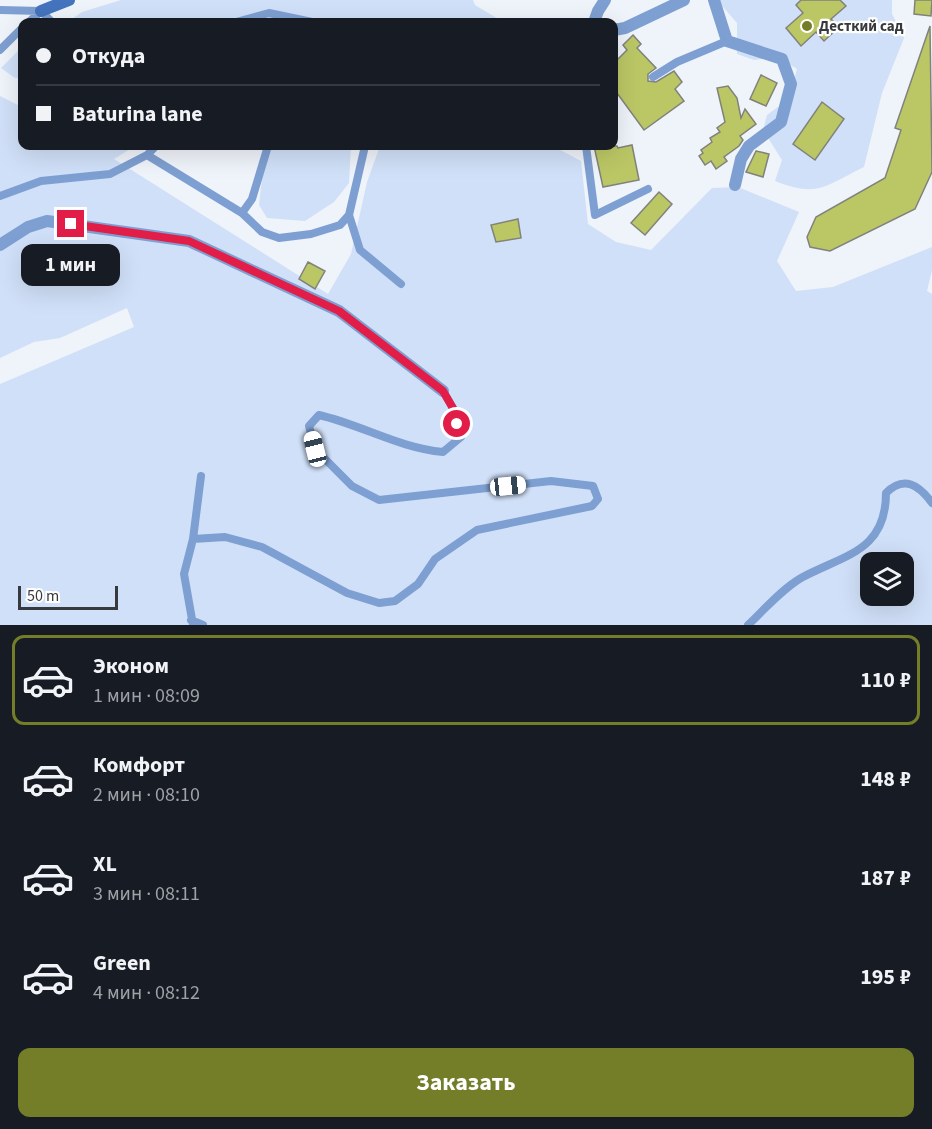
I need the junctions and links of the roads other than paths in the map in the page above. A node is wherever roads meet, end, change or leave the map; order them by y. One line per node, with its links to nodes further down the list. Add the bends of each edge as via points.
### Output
1 (69, 0): 6 (street)
2 (606, 0): 11 (street)
3 (684, 0): 12 (street)
4 (714, 0): 14 (street)
5 (0, 10): 6 (lane)
6 (41, 10): 7 (lane); 8 (lane)
7 (33, 18)
8 (48, 18)
9 (251, 18): 10 (lane, via 269,13)
10 (293, 18)
11 (595, 18)
12 (618, 29)
13 (18, 32): 15 (lane)
14 (727, 41): 16 (lane); 22 (street, via 782,59 791,84 781,122 749,146 741,159)
15 (0, 50)
16 (653, 77)
17 (152, 150): 21 (lane)
18 (267, 150): 25 (lane, via 252,199)
19 (363, 150): 26 (lane)
20 (587, 150): 23 (lane, via 596,215)
21 (147, 154): 24 (lane, via 110,174 41,181); 25 (lane)
22 (735, 185)
23 (648, 189)
24 (0, 196)
25 (242, 213): 26 (lane, via 262,232 279,238 340,225)
26 (349, 215): 28 (lane, via 360,250)
27 (0, 245): 29 (street, via 28,227 47,221 189,241 339,311)
28 (401, 284)
29 (443, 391): 32 (lane, via 454,410 460,437 443,452 416,450 349,422 319,415 309,426 315,449 352,486 380,500 550,481 593,486 598,499 592,506 477,530 435,559 418,584 395,601 379,603 347,593 262,547 225,537)
30 (201, 476): 32 (lane)
31 (932, 503): 35 (lane, via 910,483 896,485 886,493 884,521 876,535 840,561 800,579)
32 (193, 539): 33 (lane, via 184,574)
33 (192, 623): 34 (lane)
34 (203, 625)
35 (748, 625)

